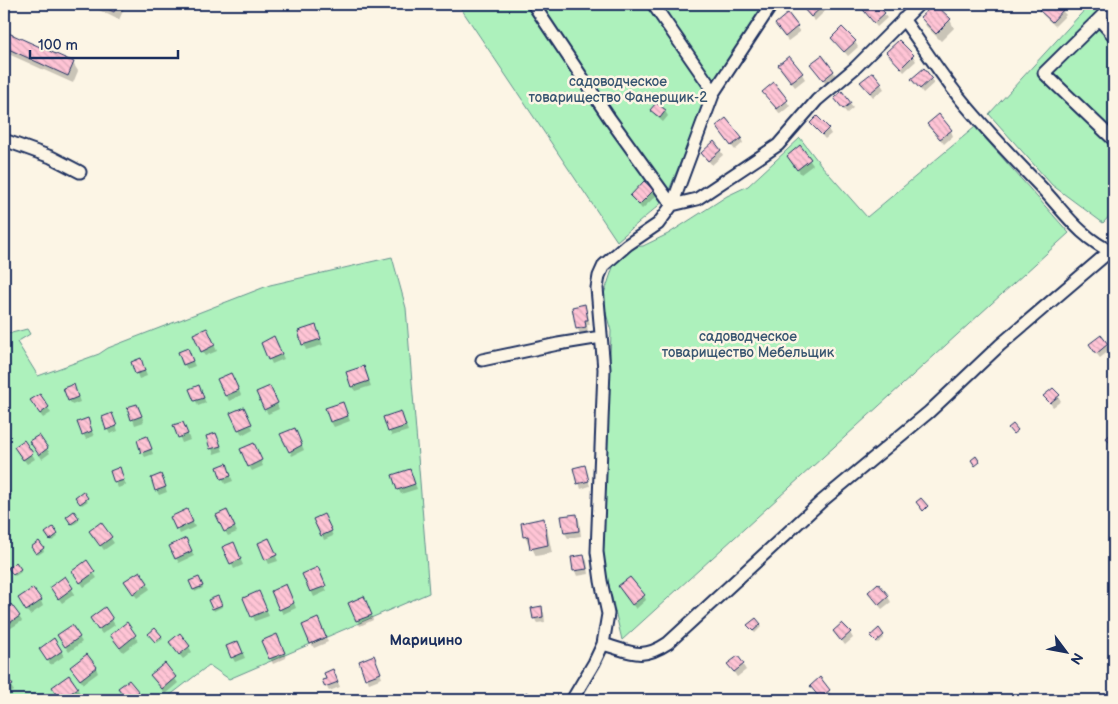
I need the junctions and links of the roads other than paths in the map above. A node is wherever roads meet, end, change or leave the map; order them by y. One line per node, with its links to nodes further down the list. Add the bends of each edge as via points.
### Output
1 (533, 4): 13 (street)
2 (653, 4): 9 (street)
3 (772, 4): 9 (street)
4 (919, 4): 7 (street)
5 (1114, 4): 6 (street)
6 (1099, 19): 8 (street); 11 (street, via 1044,73)
7 (903, 20): 13 (street, via 817,100 778,145 697,199); 14 (street, via 959,97 1020,167 1090,240)
8 (1114, 36)
9 (714, 92): 13 (street)
10 (4, 140): 12 (street, via 51,157)
11 (1114, 140)
12 (80, 172)
13 (672, 205): 15 (street, via 658,224 604,265 597,288)
14 (1112, 252): 17 (street, via 822,501 668,643 656,651 639,654)
15 (602, 337): 16 (street); 17 (street, via 604,369 597,552 608,614)
16 (482, 360)
17 (603, 644): 18 (street)
18 (572, 700)

